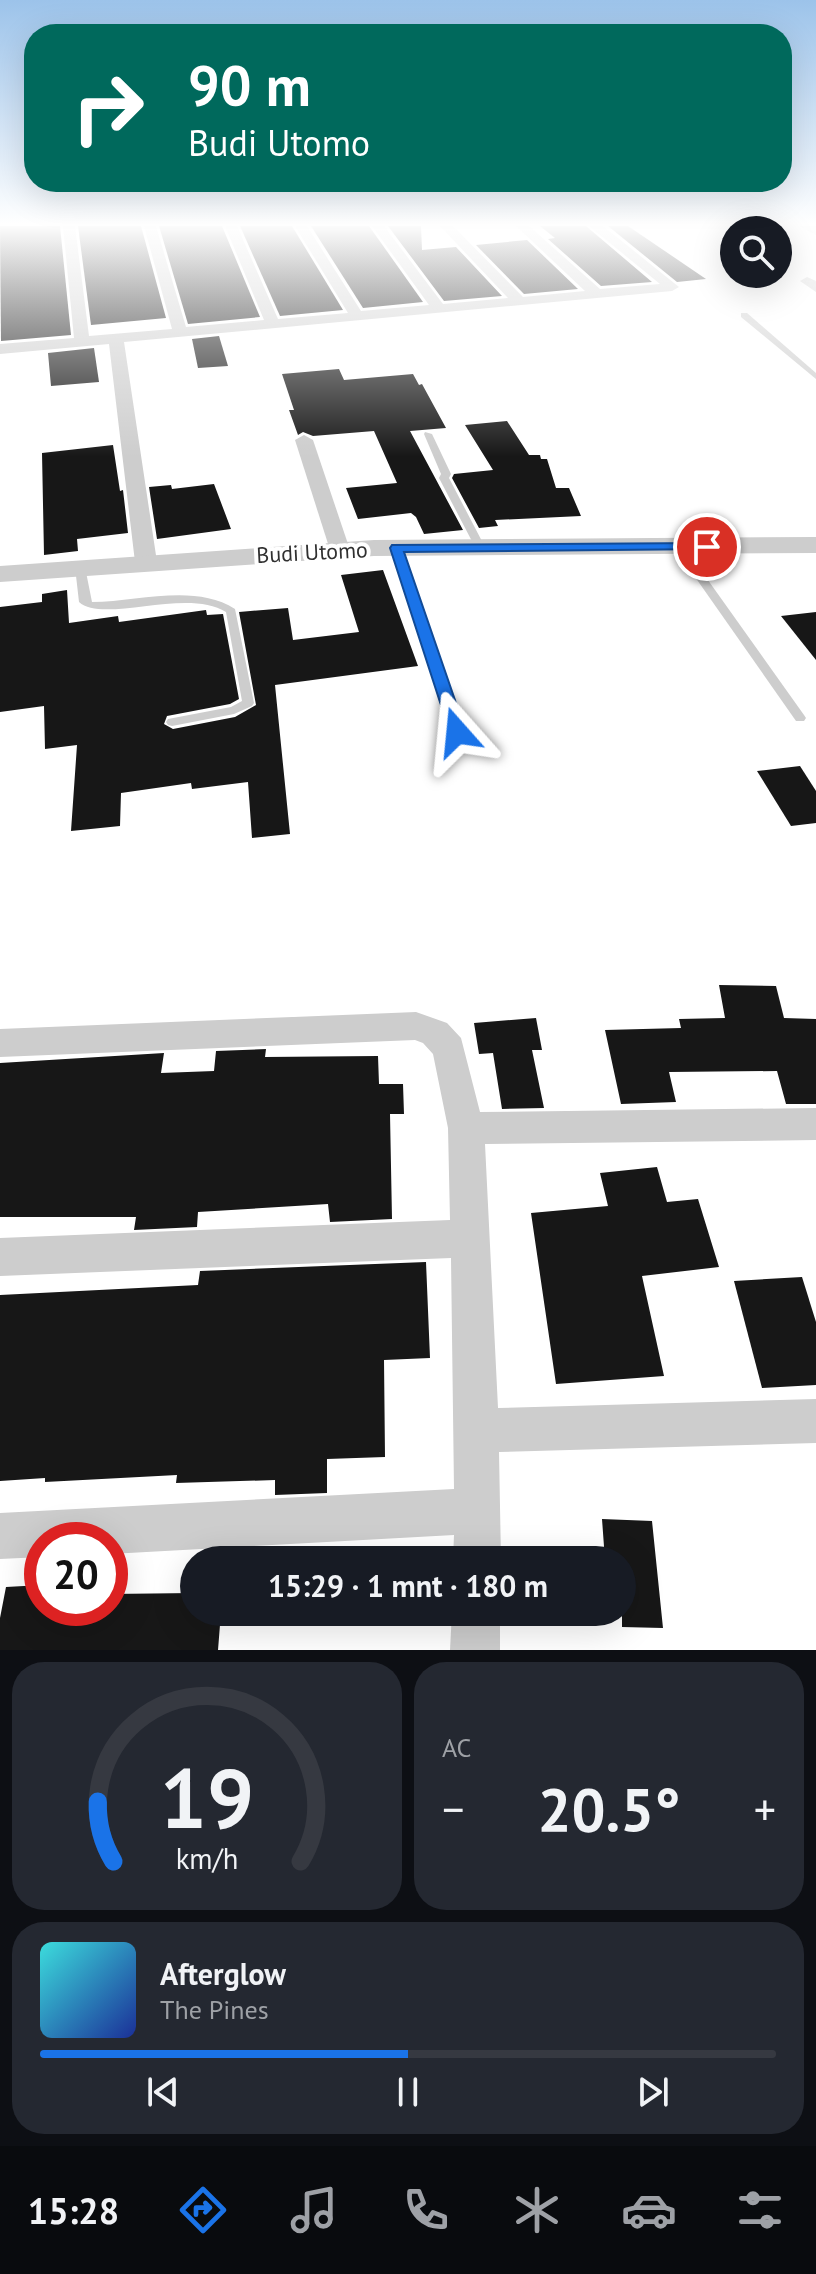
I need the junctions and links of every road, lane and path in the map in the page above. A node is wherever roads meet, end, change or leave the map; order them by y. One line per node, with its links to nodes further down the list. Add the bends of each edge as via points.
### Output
1 (78, 303): 13 (street)
2 (172, 303): 11 (street)
3 (264, 303): 10 (street)
4 (349, 303): 9 (street)
5 (435, 303): 7 (street)
6 (499, 303): 7 (street)
7 (439, 309): 9 (street)
8 (744, 315): 15 (lane)
9 (357, 316): 10 (street)
10 (273, 324): 11 (street)
11 (180, 332): 12 (street)
12 (116, 339): 13 (street); 23 (street)
13 (82, 342): 14 (street)
14 (0, 349)
15 (816, 377)
16 (428, 434): 19 (lane)
17 (304, 440): 22 (street)
18 (816, 545): 20 (street, Budi Utomo)
19 (480, 547): 20 (street, Budi Utomo); 21 (street, Budi Utomo)
20 (679, 547): 26 (lane)
21 (396, 548): 22 (street, Budi Utomo); 28 (lane)
22 (340, 550): 23 (street, Budi Utomo)
23 (146, 562): 24 (street, Budi Utomo)
24 (80, 567): 25 (street, Budi Utomo); 27 (lane, via 85,602 90,605 204,599 231,611 248,703)
25 (0, 574)
26 (800, 718)
27 (172, 722)
28 (457, 732)
29 (0, 1043): 31 (street, via 416,1026 435,1033 449,1048)
30 (816, 1124): 31 (street)
31 (466, 1128): 32 (street)
32 (471, 1238): 33 (street); 35 (street)
33 (0, 1257)
34 (816, 1421): 35 (street)
35 (477, 1431): 36 (street)
36 (479, 1511): 37 (street); 38 (street)
37 (0, 1536)
38 (478, 1546)
39 (476, 1626): 40 (street)
40 (475, 1650)

